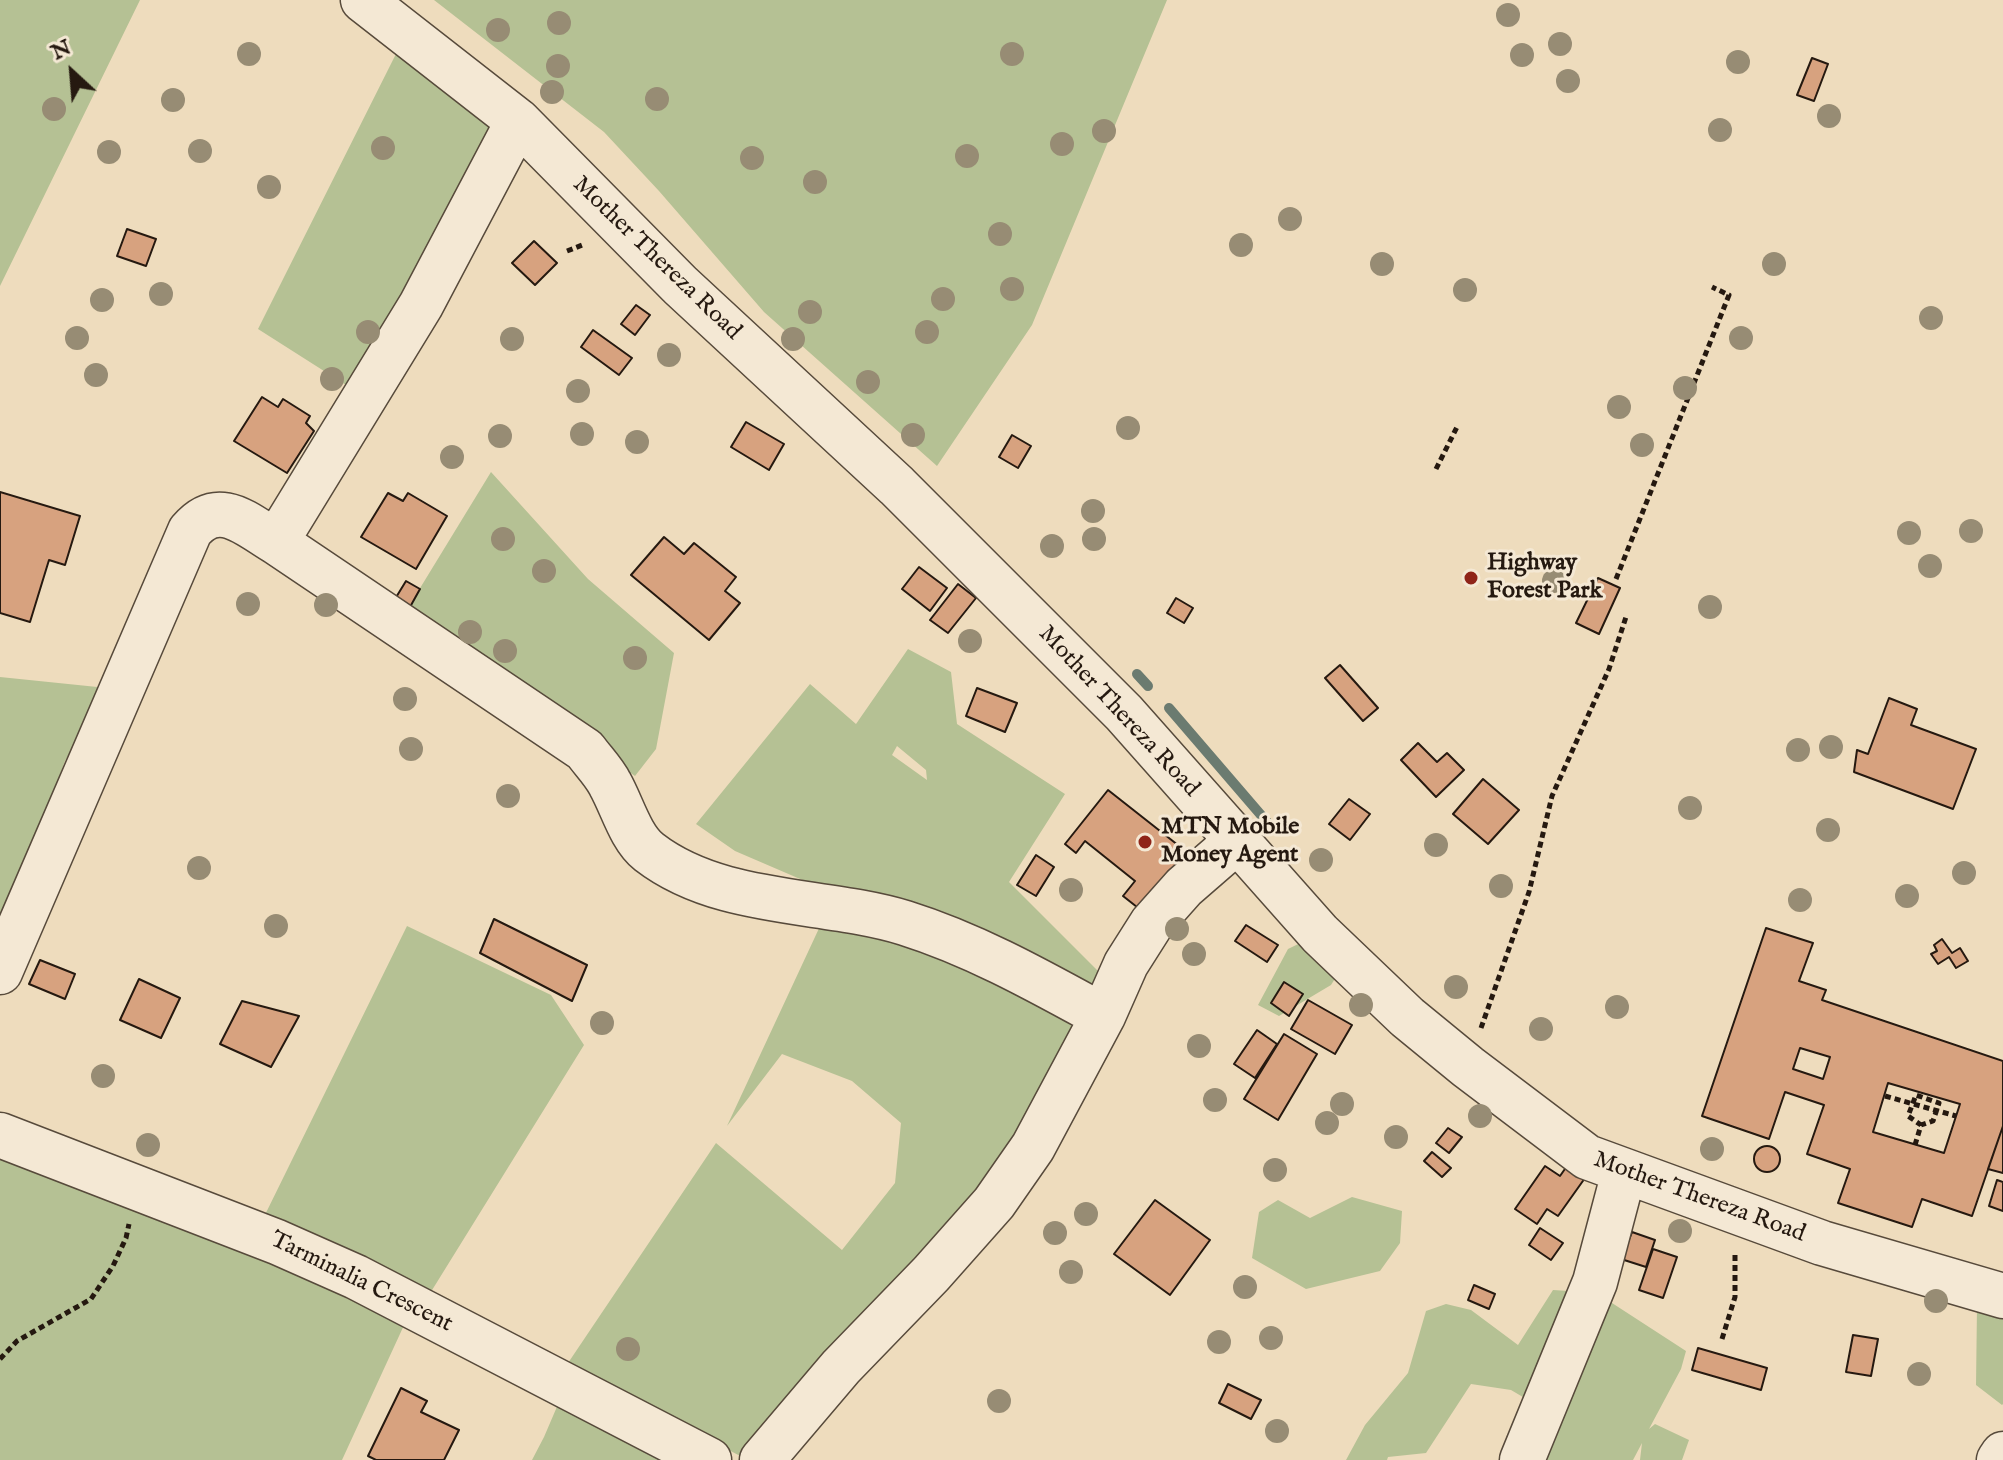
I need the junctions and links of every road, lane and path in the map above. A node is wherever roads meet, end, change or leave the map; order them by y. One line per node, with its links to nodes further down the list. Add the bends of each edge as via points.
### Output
1 (363, 0): 2 (street, Mother Thereza Road)
2 (518, 121): 6 (street, via 421,305); 9 (street, Mother Thereza Road, via 680,285 897,486 1124,713)
3 (1712, 287): 7 (path, via 1729,295)
4 (1458, 425): 5 (path)
5 (1436, 469)
6 (276, 542): 10 (street, via 224,514 201,519 190,531); 11 (street, via 585,750 609,781 646,850 675,870 720,886 902,922 1013,967)
7 (1616, 579)
8 (1626, 617): 12 (path, via 1609,669 1552,796 1529,892)
9 (1237, 841): 11 (street, via 1152,923); 12 (street, Mother Thereza Road, via 1320,934)
10 (0, 972)
11 (1103, 1016): 28 (street, via 1033,1147 994,1203)
12 (1468, 1067): 20 (street, Mother Thereza Road, via 1587,1157)
13 (1885, 1096): 14 (path)
14 (1912, 1104): 15 (path); 17 (path, via 1908,1116)
15 (1938, 1111): 16 (path); 17 (path, via 1933,1121)
16 (1956, 1116)
17 (1921, 1125): 19 (path)
18 (0, 1135): 21 (street, Tarminalia Crescent)
19 (1915, 1145)
20 (1624, 1172): 22 (street, Mother Thereza Road); 29 (street, via 1595,1282)
21 (133, 1188): 25 (path, via 126,1238 91,1299 17,1341); 27 (street, Tarminalia Crescent, via 356,1277)
22 (1735, 1211): 23 (street, Mother Thereza Road, via 1822,1243); 24 (path, via 1735,1297)
23 (2003, 1296)
24 (1722, 1339)
25 (0, 1359)
26 (2003, 1454): 30 (street)
27 (709, 1460)
28 (762, 1460)
29 (1522, 1460)
30 (1999, 1460)

